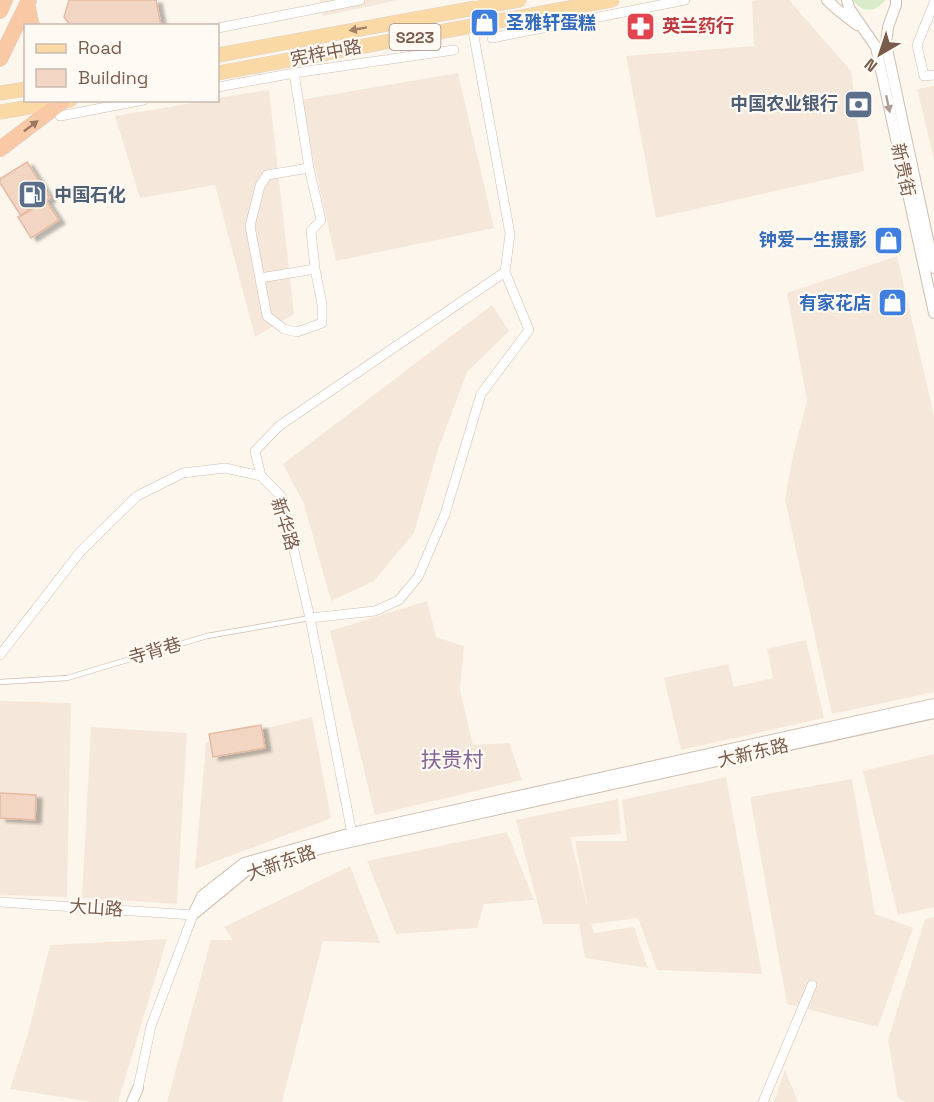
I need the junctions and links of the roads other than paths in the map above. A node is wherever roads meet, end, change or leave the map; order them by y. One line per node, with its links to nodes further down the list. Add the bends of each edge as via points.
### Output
1 (5, 0): 11 (highway); 13 (highway)
2 (360, 0): 16 (street)
3 (519, 0): 12 (main road, 宪梓中路 / S223)
4 (612, 0): 15 (main road, 宪梓中路 / S223)
5 (686, 0): 18 (street)
6 (827, 0): 17 (street)
7 (847, 0): 17 (street, 新贵街)
8 (28, 2): 14 (highway); 21 (highway)
9 (898, 2): 33 (street, 新贵街, via 886,45)
10 (934, 3): 24 (street, via 917,45 924,76)
11 (0, 4)
12 (478, 4): 15 (street); 20 (main road, 宪梓中路 / S223, one-way to 20)
13 (0, 11)
14 (32, 24)
15 (477, 25): 22 (main road, 宪梓中路 / S223); 35 (street, via 510,234)
16 (219, 28)
17 (864, 30): 37 (street, 新贵街, one-way to 37, via 876,47)
18 (492, 38)
19 (454, 50): 23 (street)
20 (219, 55)
21 (0, 59)
22 (219, 73)
23 (294, 73): 25 (street); 32 (street)
24 (934, 75)
25 (219, 87)
26 (24, 89): 27 (main road)
27 (0, 93)
28 (117, 102): 29 (street)
29 (64, 106): 30 (main road); 31 (highway, one-way to 29)
30 (0, 112)
31 (0, 149)
32 (309, 168): 34 (street, via 321,220 311,231); 36 (street, via 267,175 260,186 250,226)
33 (934, 268)
34 (315, 269): 36 (street); 36 (street, via 322,323 297,332 284,329 267,316)
35 (506, 272): 38 (street, via 279,426 255,451); 39 (street, via 528,330 481,394 445,514 418,577 399,600 375,611)
36 (260, 278)
37 (934, 313)
38 (261, 476): 39 (street, 新华路, via 281,496); 40 (street, 新华路, via 225,468 183,473 137,496 80,552)
39 (310, 618): 41 (lane, 寺背巷, via 207,636 67,678); 44 (street, 新华路)
40 (0, 655)
41 (0, 682)
42 (934, 704): 44 (street, 大新东路)
43 (934, 712): 44 (street, 大新东路)
44 (353, 837): 46 (street, 大新东路, via 246,871)
45 (0, 902): 46 (street, 大山路)
46 (193, 915): 48 (street, via 151,1026)
47 (812, 985): 51 (street)
48 (138, 1088): 49 (street); 50 (street)
49 (132, 1102)
50 (139, 1102)
51 (763, 1102)

